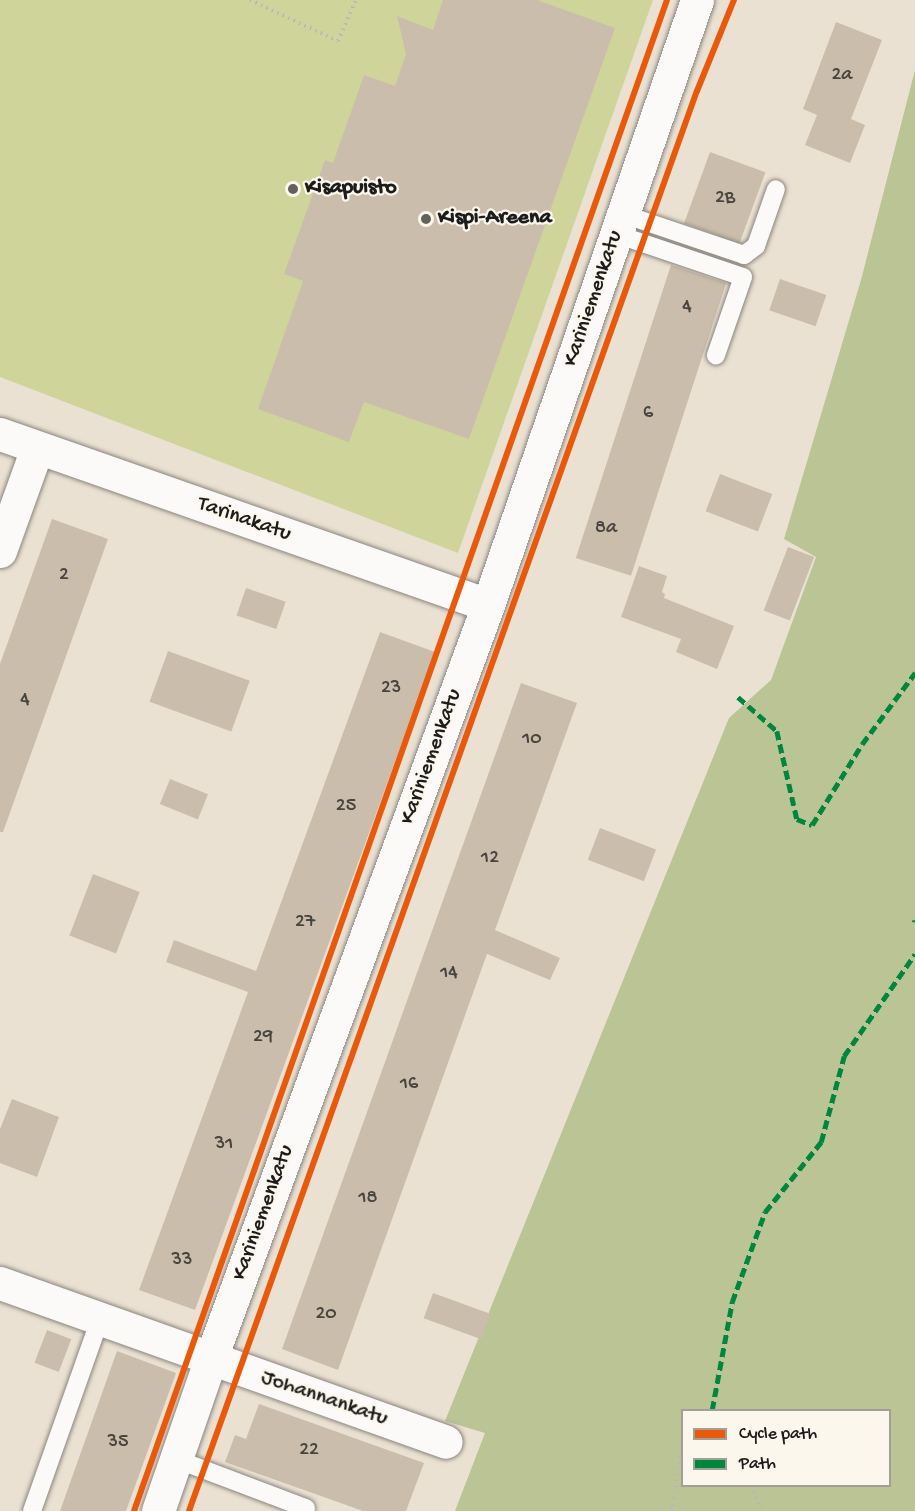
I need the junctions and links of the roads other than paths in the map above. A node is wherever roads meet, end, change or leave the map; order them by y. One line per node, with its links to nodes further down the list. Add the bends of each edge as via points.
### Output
1 (697, 0): 3 (street, Kariniemenkatu)
2 (776, 189): 3 (lane, via 756,246 744,255)
3 (620, 224): 4 (lane, via 743,277); 8 (street, Kariniemenkatu)
4 (716, 356)
5 (0, 434): 6 (street, Tarinakatu)
6 (37, 448): 7 (street); 8 (street, Tarinakatu)
7 (0, 551)
8 (488, 605): 11 (street, Kariniemenkatu)
9 (0, 1283): 10 (street, Johannankatu)
10 (100, 1319): 11 (street, Johannankatu); 15 (lane)
11 (211, 1358): 12 (street, Johannankatu); 13 (street, Kariniemenkatu)
12 (446, 1442)
13 (176, 1459): 14 (lane); 16 (street, Kariniemenkatu)
14 (306, 1508)
15 (32, 1511)
16 (158, 1511)

